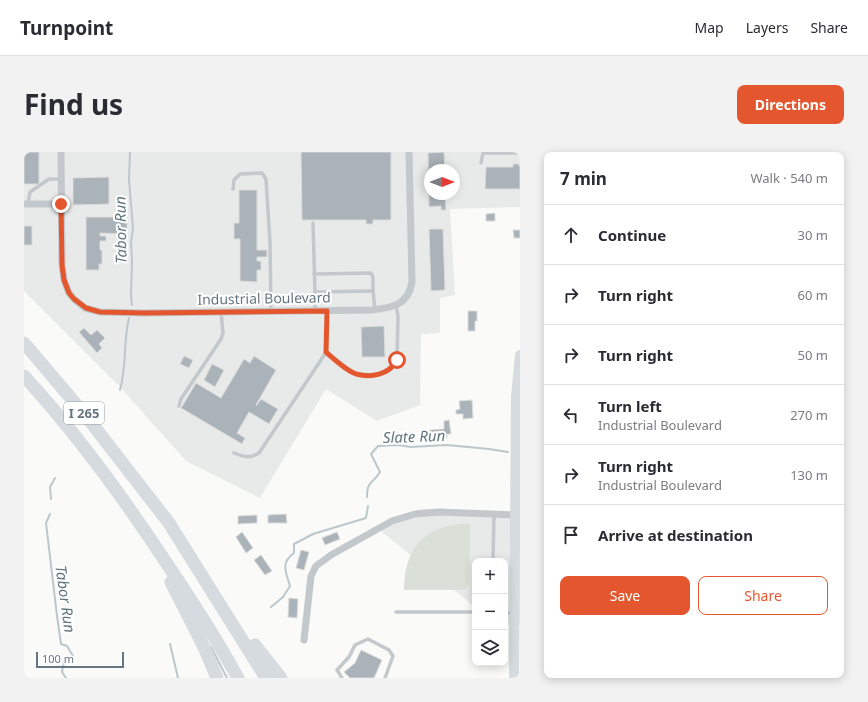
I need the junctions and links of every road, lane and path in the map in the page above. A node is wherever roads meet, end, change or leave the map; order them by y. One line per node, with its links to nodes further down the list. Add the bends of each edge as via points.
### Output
1 (61, 152): 5 (street, Industrial Boulevard)
2 (409, 152): 13 (street, via 412,281 408,294)
3 (520, 153): 4 (lane, via 482,153)
4 (481, 163)
5 (61, 179): 7 (lane, via 49,179 30,192); 8 (street, Industrial Boulevard)
6 (233, 189): 15 (lane, via 234,180 240,174 262,173 266,179)
7 (26, 204): 8 (street)
8 (61, 204): 18 (street, Industrial Boulevard, via 64,280 69,293 79,304 100,312)
9 (313, 224): 10 (lane)
10 (314, 274): 11 (lane, via 371,273 374,276); 12 (lane)
11 (373, 291): 12 (lane); 14 (lane)
12 (315, 292): 16 (lane)
13 (396, 305): 14 (street, Industrial Boulevard); 20 (lane, via 397,360 390,369 375,376 355,374)
14 (375, 310): 17 (street, Industrial Boulevard)
15 (271, 311): 16 (street, Industrial Boulevard); 18 (street, Industrial Boulevard)
16 (314, 311): 17 (street, Industrial Boulevard)
17 (327, 311): 20 (lane)
18 (221, 312): 23 (lane, via 222,339 181,399)
19 (24, 343): 30 (highway, I 265, via 141,486)
20 (326, 352): 24 (lane, via 258,453 247,458)
21 (520, 355): 25 (street, via 516,397)
22 (24, 376): 28 (highway, I 265, via 65,424)
23 (179, 406)
24 (234, 453)
25 (518, 473): 27 (street)
26 (494, 514): 27 (street); 29 (lane); 34 (street, via 432,512 407,516 392,521 331,555 316,566 311,576)
27 (515, 515): 33 (street)
28 (140, 524): 36 (highway, via 190,619); 37 (highway, I 265, via 186,590)
29 (494, 558)
30 (193, 561): 38 (highway, I 265); 39 (highway)
31 (396, 612): 32 (lane)
32 (472, 612)
33 (510, 612): 35 (street)
34 (304, 640)
35 (517, 651): 42 (street)
36 (217, 678)
37 (238, 678)
38 (266, 678)
39 (281, 678)
40 (342, 678): 41 (lane, via 337,670 349,657 355,645 368,640 389,650 393,656)
41 (385, 678)
42 (514, 678)

